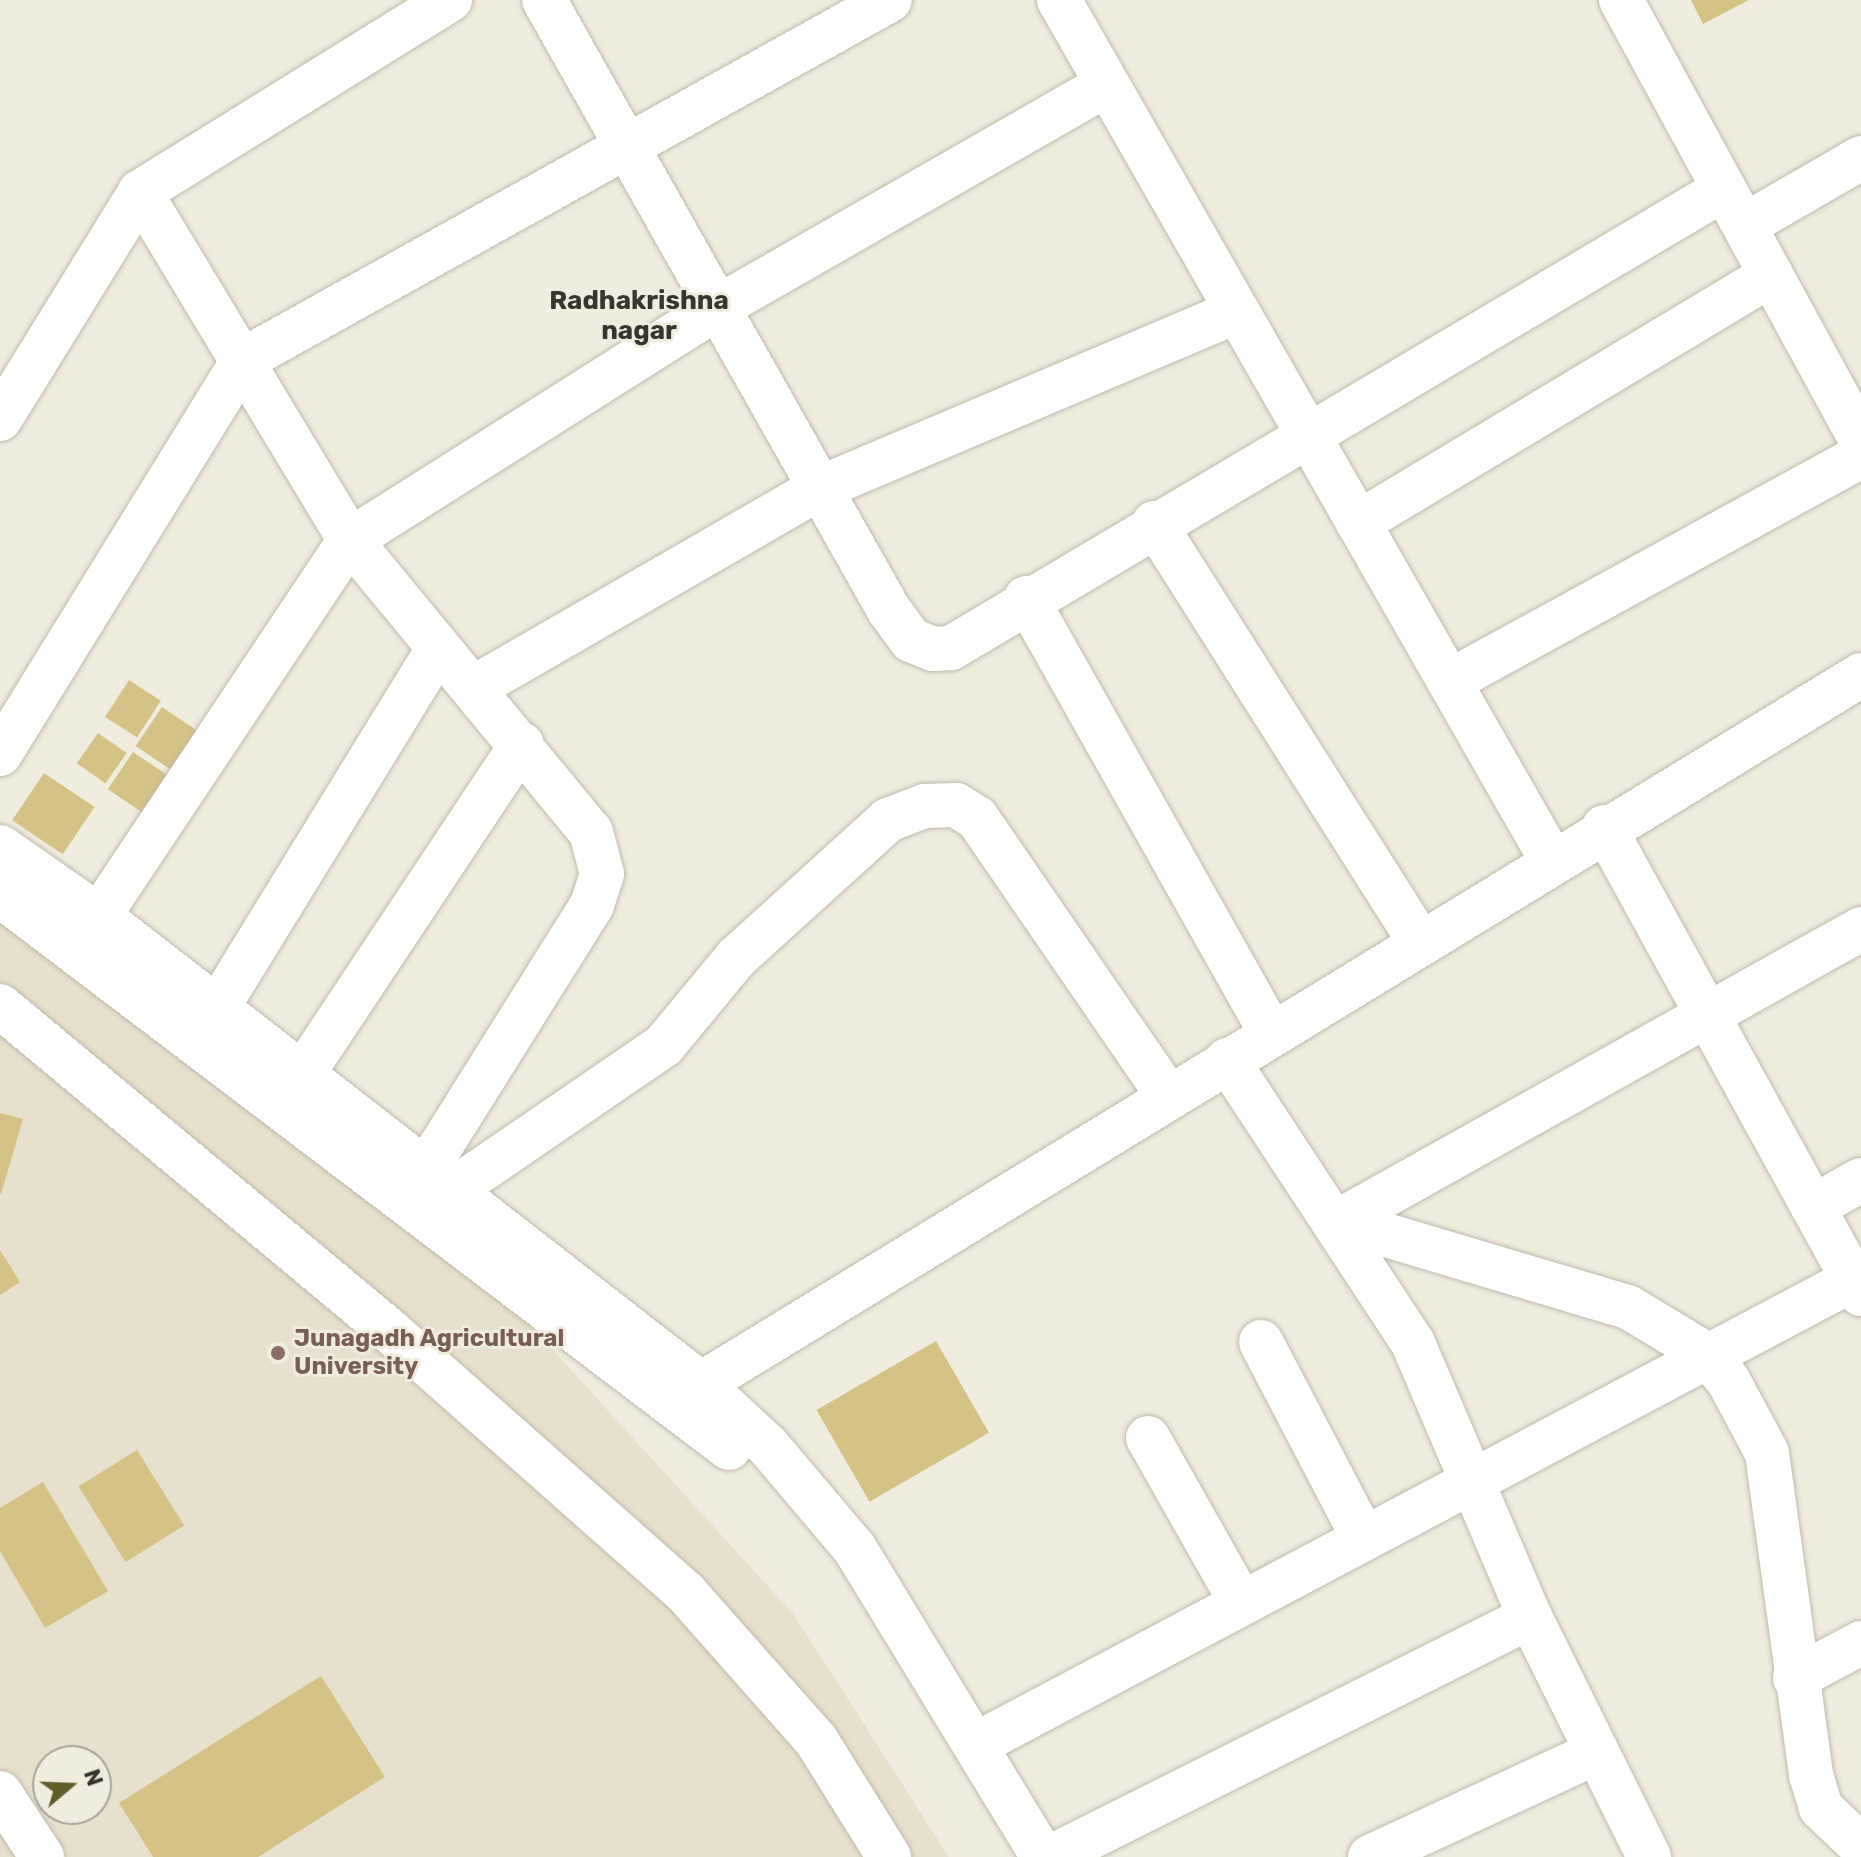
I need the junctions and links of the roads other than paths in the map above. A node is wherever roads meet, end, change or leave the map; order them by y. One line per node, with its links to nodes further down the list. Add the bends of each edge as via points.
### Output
1 (544, 0): 7 (street)
2 (890, 0): 7 (street)
3 (1059, 0): 6 (street)
4 (1621, 0): 10 (street)
5 (441, 2): 9 (street)
6 (1105, 86): 12 (street); 13 (street)
7 (621, 146): 12 (street); 14 (street)
8 (1861, 158): 10 (street)
9 (140, 192): 14 (street); 15 (street)
10 (1734, 207): 11 (street); 16 (street)
11 (1771, 275): 17 (street); 21 (street)
12 (715, 309): 19 (street); 22 (street)
13 (1235, 312): 16 (street); 19 (street)
14 (243, 360): 22 (street); 29 (street)
15 (0, 419)
16 (1306, 435): 20 (street); 21 (street)
17 (1861, 440)
18 (1861, 456): 26 (street)
19 (818, 489): 23 (street, via 911,640 951,648); 27 (street)
20 (1154, 523): 23 (street); 36 (street)
21 (1358, 523): 26 (street)
22 (350, 540): 24 (street); 34 (street)
23 (1026, 598): 40 (street)
24 (436, 652): 27 (street); 38 (street)
25 (1861, 675): 30 (street)
26 (1452, 680): 32 (street)
27 (475, 687): 28 (street)
28 (522, 744): 42 (street); 45 (street, via 591,832 602,874 592,905)
29 (0, 754)
30 (1604, 827): 32 (street); 39 (street)
31 (0, 847): 34 (street)
32 (1551, 859): 36 (street)
33 (0, 895): 66 (street, via 736,1454 796,1515 861,1606)
34 (99, 916): 38 (street)
35 (1861, 929): 39 (street)
36 (1419, 941): 40 (street)
37 (0, 1006): 65 (street, via 378,1321 685,1592 816,1740)
38 (216, 1010): 42 (street)
39 (1709, 1018): 46 (street); 47 (street)
40 (1271, 1033): 41 (street)
41 (1227, 1060): 43 (street); 47 (street)
42 (302, 1075): 45 (street)
43 (1168, 1096): 45 (street, via 977,818 956,805 925,806 888,820 736,958 664,1045); 51 (street)
44 (1861, 1180): 46 (street)
45 (438, 1181): 51 (street)
46 (1813, 1207): 48 (street)
47 (1339, 1221): 50 (street, via 1628,1307); 53 (street, via 1413,1343)
48 (1857, 1287): 50 (street)
49 (1261, 1342): 54 (street)
50 (1706, 1354): 53 (street); 58 (street, via 1749,1410 1767,1453)
51 (701, 1384): 59 (street, via 768,1446 855,1549)
52 (1148, 1438): 55 (street)
53 (1474, 1475): 54 (street); 56 (street)
54 (1362, 1535): 55 (street)
55 (1239, 1599): 59 (street)
56 (1530, 1617): 60 (street); 68 (street)
57 (1861, 1643): 58 (street)
58 (1795, 1678): 63 (street, via 1800,1734 1821,1808)
59 (975, 1745): 67 (street)
60 (1597, 1752): 62 (street); 70 (street)
61 (0, 1793): 64 (street)
62 (1437, 1842): 69 (street)
63 (1861, 1846)
64 (42, 1857)
65 (889, 1857)
66 (1010, 1857)
67 (1043, 1857)
68 (1051, 1857)
69 (1370, 1857)
70 (1649, 1857)

